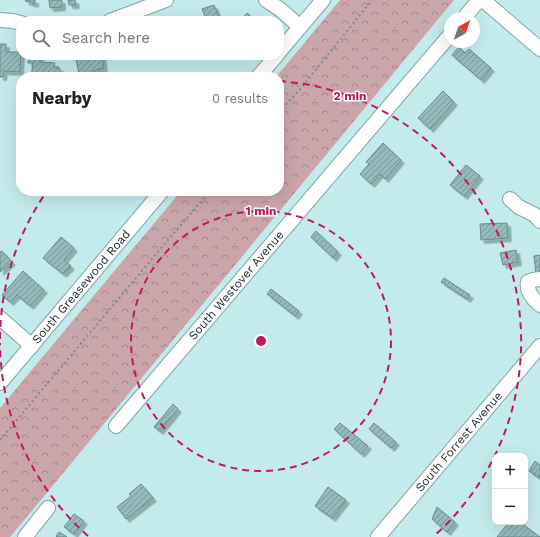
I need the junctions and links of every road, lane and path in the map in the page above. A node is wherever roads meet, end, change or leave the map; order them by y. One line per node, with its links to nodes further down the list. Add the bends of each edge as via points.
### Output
1 (166, 0): 8 (street)
2 (266, 0): 11 (street)
3 (323, 0): 11 (street)
4 (372, 0): 17 (path)
5 (479, 0): 7 (street)
6 (483, 0): 14 (street)
7 (469, 12)
8 (123, 16)
9 (0, 20): 10 (street)
10 (16, 22)
11 (300, 27): 13 (street)
12 (444, 42): 28 (street, South Westover Avenue)
13 (284, 46)
14 (540, 49)
15 (273, 60): 16 (street)
16 (262, 72)
17 (284, 107)
18 (158, 196): 25 (street, South Greasewood Road)
19 (206, 196): 29 (path)
20 (510, 199): 21 (street)
21 (540, 221)
22 (540, 279): 23 (street, via 528,282 527,287 533,299)
23 (540, 305)
24 (0, 318): 25 (street)
25 (32, 346): 27 (street, South Greasewood Road)
26 (540, 346): 32 (street, South Forrest Avenue)
27 (0, 383)
28 (116, 426)
29 (0, 440)
30 (48, 508): 31 (street)
31 (25, 537)
32 (378, 537)

